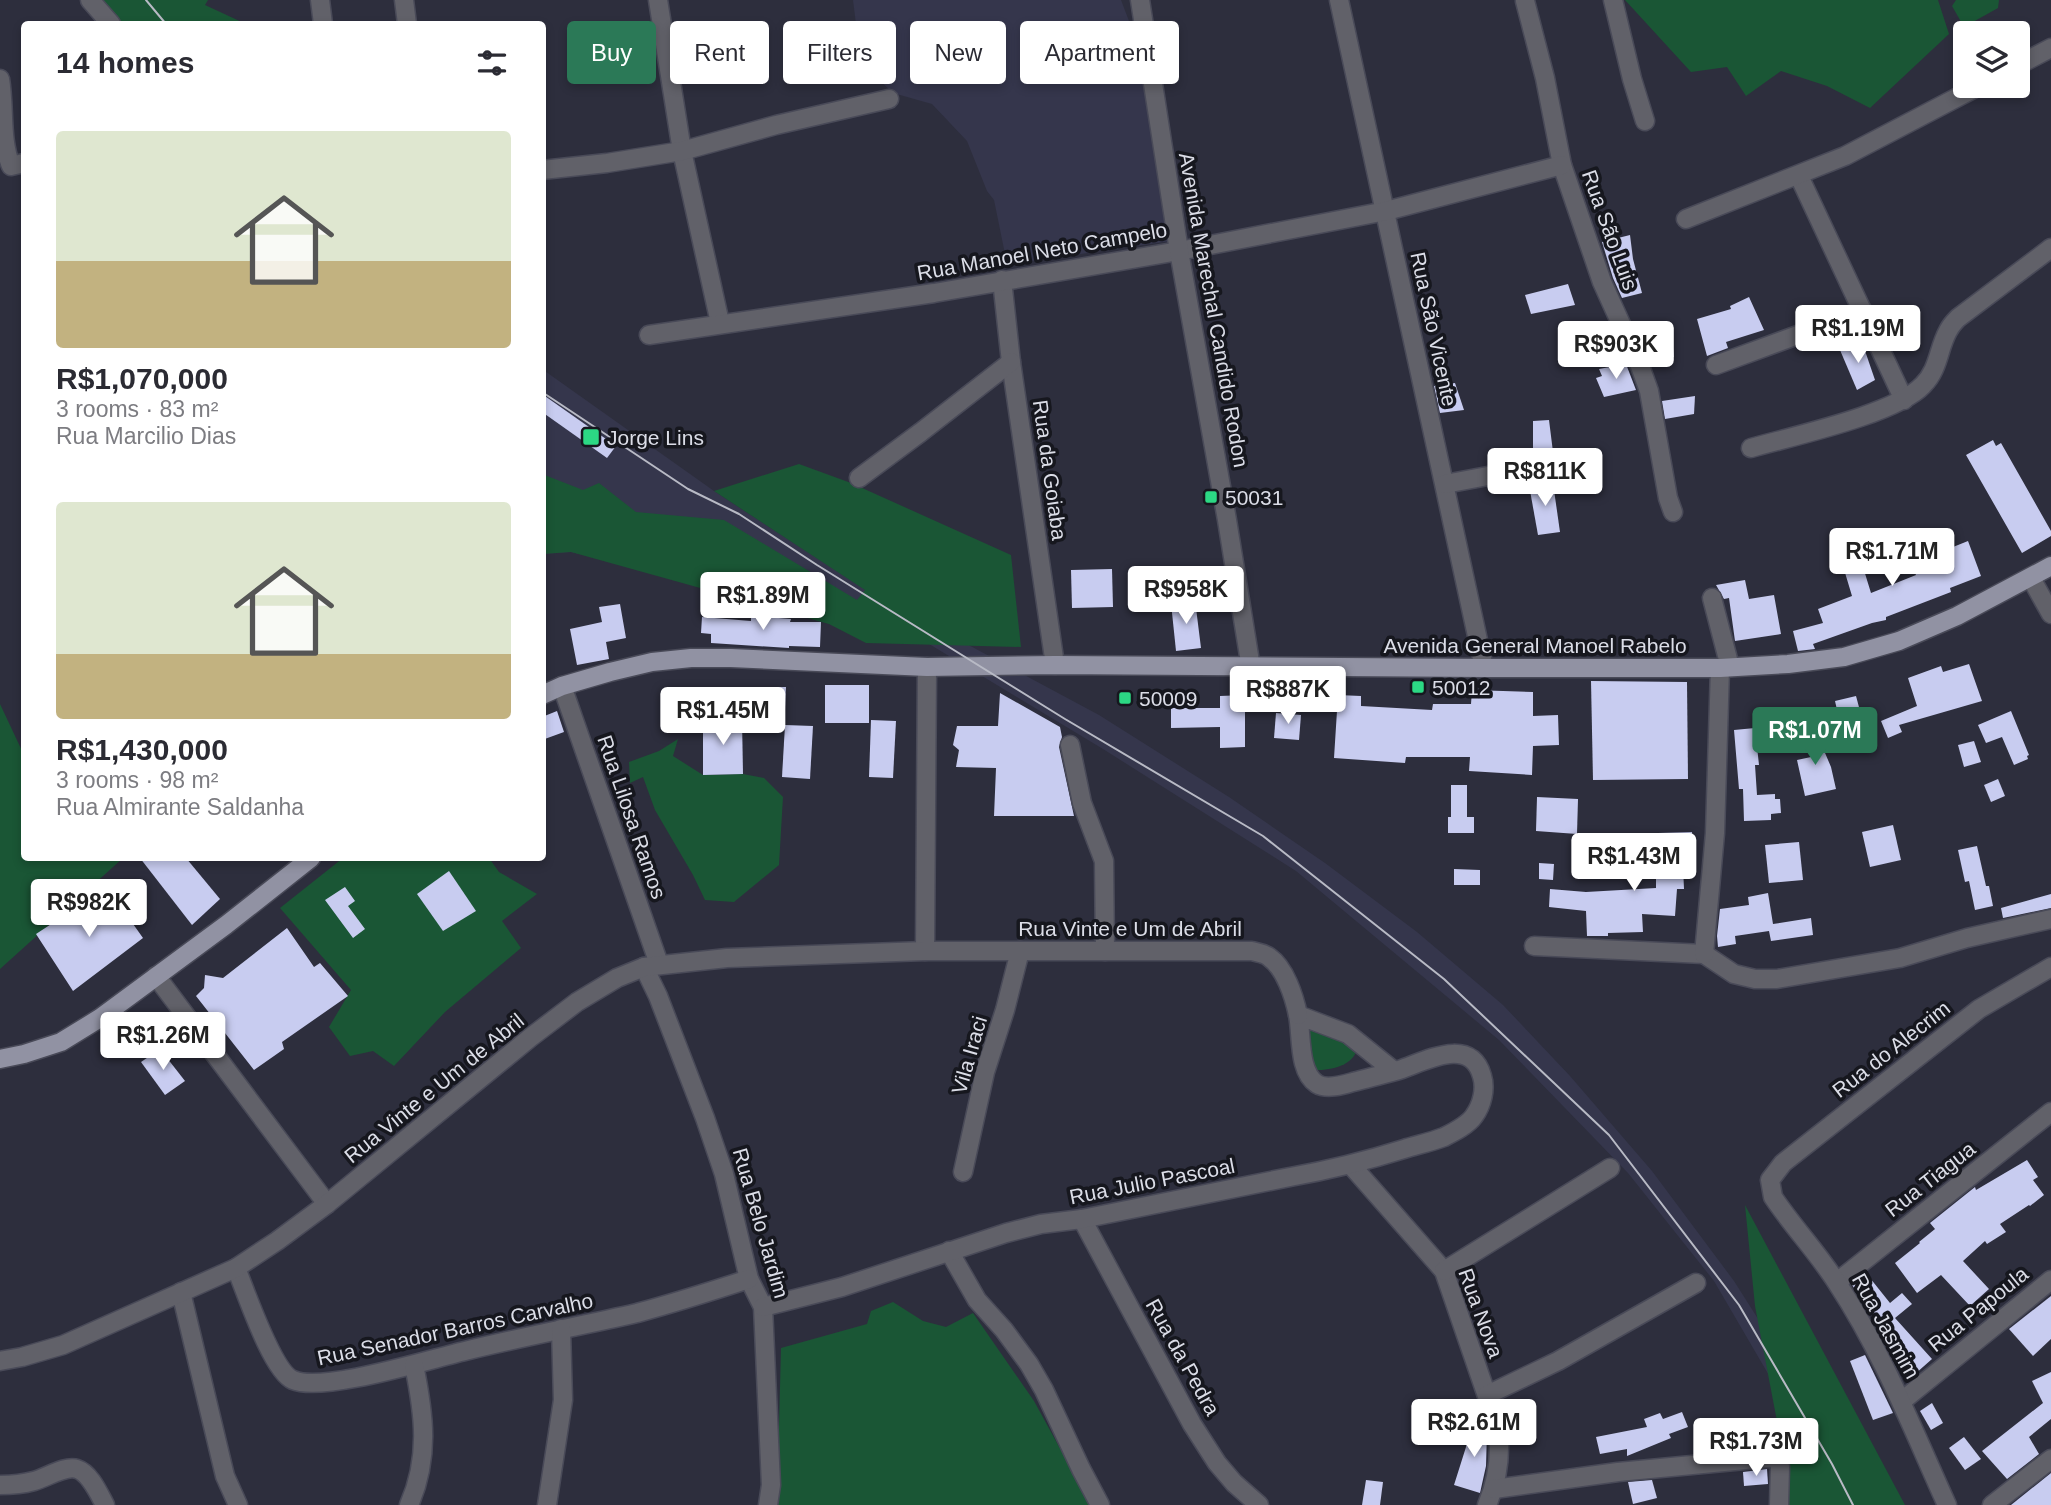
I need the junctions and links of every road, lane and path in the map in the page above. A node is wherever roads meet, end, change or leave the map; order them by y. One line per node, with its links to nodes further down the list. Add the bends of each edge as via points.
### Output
1 (90, 0): 9 (street)
2 (320, 0): 10 (street)
3 (404, 0): 11 (street)
4 (658, 0): 18 (street)
5 (1140, 0): 25 (street, Avenida Marechal Candido Rodon)
6 (1339, 0): 23 (street, Rua São Vicente)
7 (1613, 0): 17 (street)
8 (1525, 1): 20 (street, Rua São Luis)
9 (108, 21)
10 (323, 21)
11 (407, 21)
12 (2051, 48): 13 (street)
13 (2030, 59)
14 (0, 79): 19 (street, via 2,142 6,156)
15 (1956, 98): 22 (street)
16 (890, 99): 18 (street)
17 (1645, 121)
18 (682, 151): 21 (street); 29 (street)
19 (18, 164)
20 (1562, 164): 23 (street, Rua Manoel Neto Campelo); 38 (street, Rua São Luis, via 1602,282 1649,391)
21 (546, 170)
22 (1798, 176): 24 (street); 28 (street)
23 (1386, 211): 25 (street, Rua Manoel Neto Campelo); 37 (street, Rua São Vicente)
24 (1686, 219)
25 (1179, 251): 27 (street, Rua Manoel Neto Campelo); 46 (street, Avenida Marechal Candido Rodon)
26 (2049, 256): 33 (street, via 1958,318 1947,332 1936,369)
27 (1002, 280): 29 (street, Rua Manoel Neto Campelo); 31 (street, Rua da Goiaba)
28 (1863, 311): 32 (street); 33 (street)
29 (720, 323): 30 (street, Rua Manoel Neto Campelo)
30 (649, 335)
31 (1011, 362): 36 (street); 43 (street, Rua da Goiaba)
32 (1716, 365)
33 (1904, 400): 34 (street)
34 (1751, 448)
35 (1573, 460): 37 (street)
36 (859, 478)
37 (1445, 484): 47 (street, Rua São Vicente)
38 (1673, 512)
39 (2051, 566): 40 (main road, Avenida General Manoel Rabelo)
40 (2031, 578): 42 (street); 45 (main road, Avenida General Manoel Rabelo, via 1927,630 1870,650 1815,662)
41 (1712, 598): 45 (street)
42 (2051, 614)
43 (1055, 665): 44 (main road, Avenida General Manoel Rabelo); 46 (main road, Avenida General Manoel Rabelo)
44 (927, 667): 48 (main road, Avenida General Manoel Rabelo, via 691,658 652,662); 54 (street)
45 (1725, 667): 47 (main road, Avenida General Manoel Rabelo); 57 (street)
46 (1251, 668): 47 (main road, Avenida General Manoel Rabelo)
47 (1484, 668)
48 (562, 686): 49 (main road, Avenida General Manoel Rabelo); 58 (street, Rua Lilosa Ramos)
49 (546, 693)
50 (1070, 746): 56 (street, via 1082,803 1104,861)
51 (307, 861): 60 (main road)
52 (2051, 919): 57 (street, via 1900,958 1777,979 1734,974)
53 (1534, 946): 57 (street)
54 (925, 951): 55 (street, Rua Vinte e Um de Abril); 58 (street, Rua Vinte e Um de Abril)
55 (1020, 951): 56 (street, Rua Vinte e Um de Abril); 68 (street, Vila Iraci, via 985,1072)
56 (1105, 951): 61 (street, Rua Vinte e Um de Abril, via 1266,954 1282,972)
57 (1704, 954)
58 (652, 965): 70 (street, Rua Vinte e Um de Abril, via 617,978 577,1002); 75 (street, Rua Belo Jardim, via 658,996 724,1174)
59 (2051, 967): 69 (street, Rua do Alecrim, via 1979,1009 1783,1163)
60 (156, 976): 63 (main road, via 61,1042); 70 (street)
61 (1298, 1014): 64 (street, via 1348,1034); 64 (street, Rua Vinte e Um de Abril, via 1303,1059 1321,1086)
62 (1459, 1054): 64 (street, Rua Vinte e Um de Abril, via 1437,1056); 66 (street, Rua Julio Pascoal, via 1478,1066 1483,1076 1481,1103 1473,1119 1442,1138)
63 (0, 1059)
64 (1394, 1071)
65 (2051, 1112): 77 (street, Rua Tiagua)
66 (1351, 1165): 71 (street, Rua Julio Pascoal); 74 (street, Rua Nova)
67 (1610, 1168): 74 (street)
68 (963, 1172)
69 (1769, 1180): 77 (street, Rua Jasmim, via 1773,1197)
70 (327, 1205): 73 (street, Rua Vinte e Um de Abril)
71 (1082, 1219): 72 (street, Rua Julio Pascoal, via 1041,1224); 95 (street, Rua da Pedra, via 1192,1424 1217,1463)
72 (949, 1251): 80 (street, Rua Julio Pascoal, via 842,1287); 94 (street, via 977,1300 1029,1364)
73 (236, 1268): 79 (street, Rua Vinte e Um de Abril); 83 (street, Rua Senador Barros Carvalho, via 272,1356 283,1374 294,1381 320,1383)
74 (1444, 1271): 84 (street, Rua Nova)
75 (749, 1279): 80 (street, Rua Belo Jardim); 81 (street, Rua Senador Barros Carvalho)
76 (2051, 1280): 85 (street, Rua Papoula)
77 (1837, 1282): 85 (street, Rua Jasmim)
78 (1696, 1283): 84 (street, via 1558,1361)
79 (181, 1292): 82 (street, Rua Vinte e Um de Abril, via 63,1345); 90 (street, via 225,1476)
80 (762, 1307): 93 (street, Rua Belo Jardim, via 771,1485)
81 (561, 1329): 83 (street, Rua Senador Barros Carvalho); 92 (street, via 563,1399)
82 (0, 1361)
83 (414, 1365): 91 (street, via 424,1438 416,1490)
84 (1487, 1395): 88 (street, Rua Nova, via 1500,1452)
85 (1902, 1401): 97 (street, Rua Jasmim)
86 (2051, 1458): 98 (street)
87 (0, 1485): 89 (street, via 76,1468)
88 (1491, 1497): 96 (street, via 1618,1472 1777,1457)
89 (104, 1505)
90 (239, 1505)
91 (409, 1505)
92 (547, 1505)
93 (768, 1505)
94 (1101, 1505)
95 (1259, 1505)
96 (1780, 1505)
97 (1947, 1505)
98 (1992, 1505)

